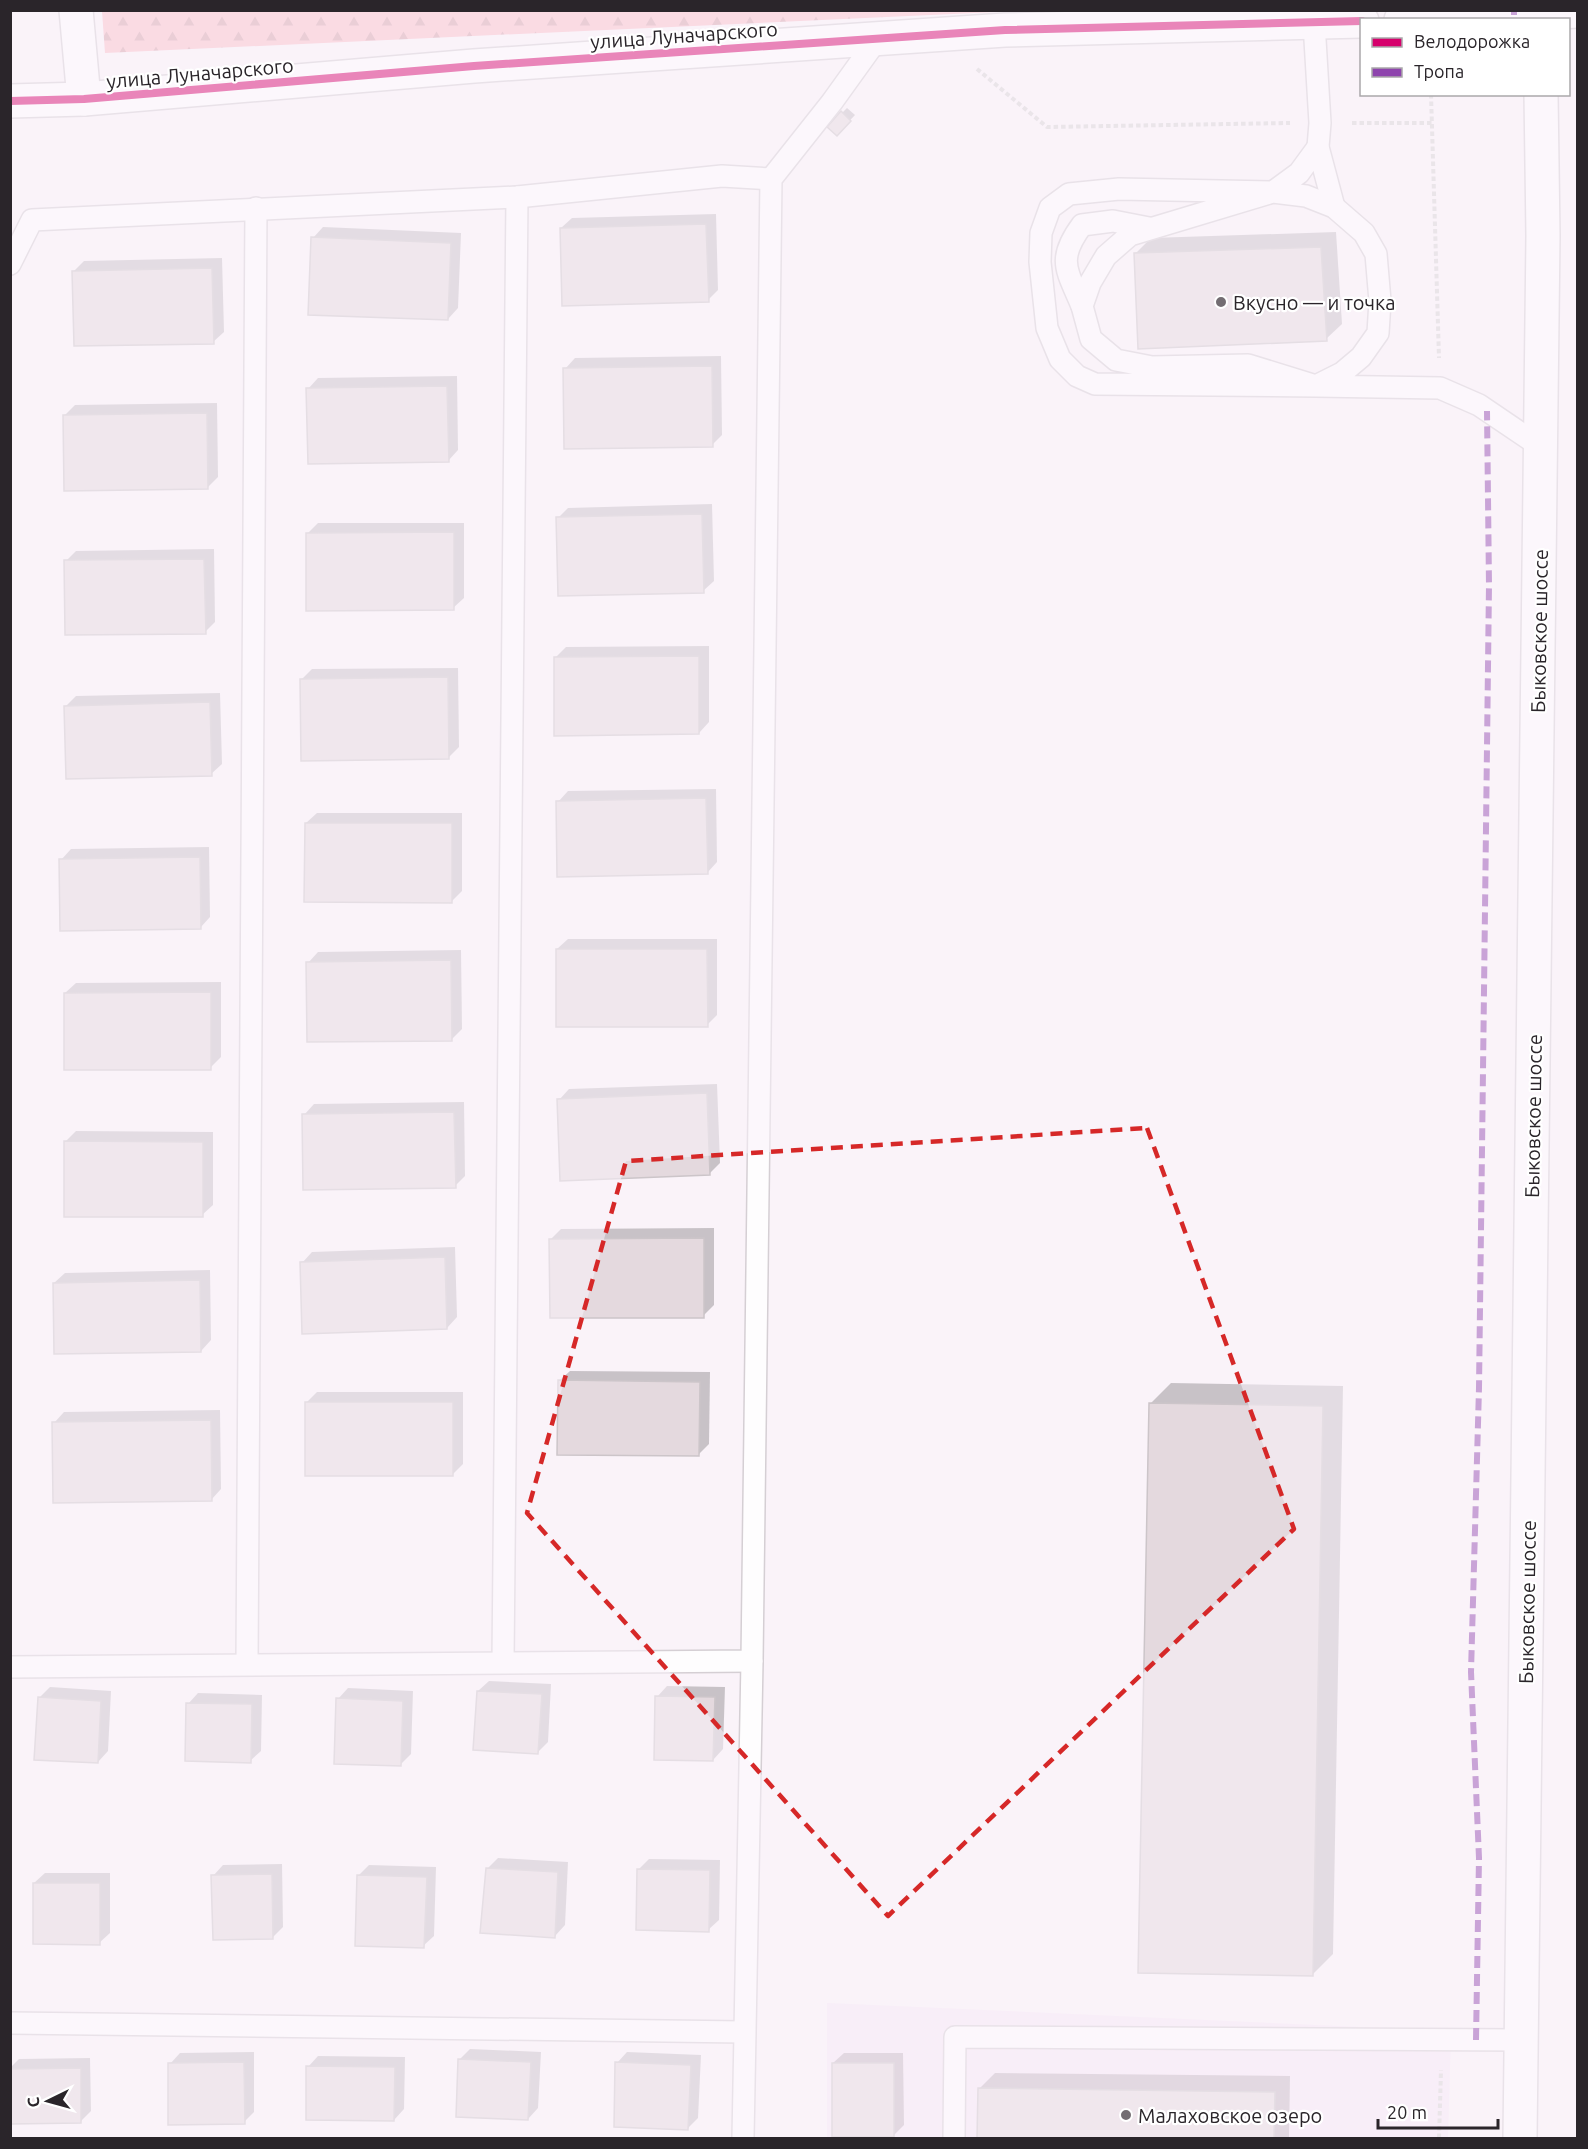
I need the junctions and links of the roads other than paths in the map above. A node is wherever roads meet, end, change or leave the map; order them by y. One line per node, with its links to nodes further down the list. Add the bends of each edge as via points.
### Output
1 (76, 10): 9 (main road)
2 (1578, 11): 3 (main road)
3 (1541, 15): 4 (main road)
4 (1457, 18)
5 (1360, 21): 6 (main road, улица Луначарского)
6 (1314, 23): 7 (main road, улица Луначарского, via 1005,30); 11 (lane)
7 (878, 38): 9 (main road, улица Луначарского, via 474,66); 12 (lane)
8 (1541, 96): 21 (main road, Быковское шоссе)
9 (84, 99): 10 (main road, улица Луначарского)
10 (10, 101)
11 (1318, 147): 13 (lane, via 1299,173); 15 (lane)
12 (771, 179): 14 (lane, via 722,176); 22 (lane)
13 (1273, 192): 15 (lane, via 1306,196); 17 (lane); 20 (lane, via 1119,189 1069,194 1050,208 1041,233 1047,328 1060,359 1077,376 1095,384)
14 (517, 197): 16 (lane); 23 (lane)
15 (1334, 207): 20 (lane, via 1364,233 1376,254 1378,333 1361,357 1342,373)
16 (256, 208): 18 (lane, via 32,220); 24 (lane)
17 (1152, 228): 19 (lane, via 1130,235 1106,256); 19 (lane, via 1113,221 1082,225 1069,243 1066,268)
18 (10, 264)
19 (1082, 306): 20 (lane, via 1091,339 1116,360 1152,366 1248,365)
20 (1316, 386): 21 (lane, via 1440,388 1479,405)
21 (1541, 447): 28 (main road, Быковское шоссе)
22 (752, 1661): 23 (lane); 27 (lane)
23 (503, 1662): 24 (lane)
24 (247, 1664): 25 (lane)
25 (10, 1667)
26 (10, 2023): 27 (lane)
27 (744, 2032): 29 (lane)
28 (1522, 2040): 30 (lane, via 955,2037); 31 (main road, Быковское шоссе)
29 (742, 2139)
30 (954, 2139)
31 (1520, 2139)

